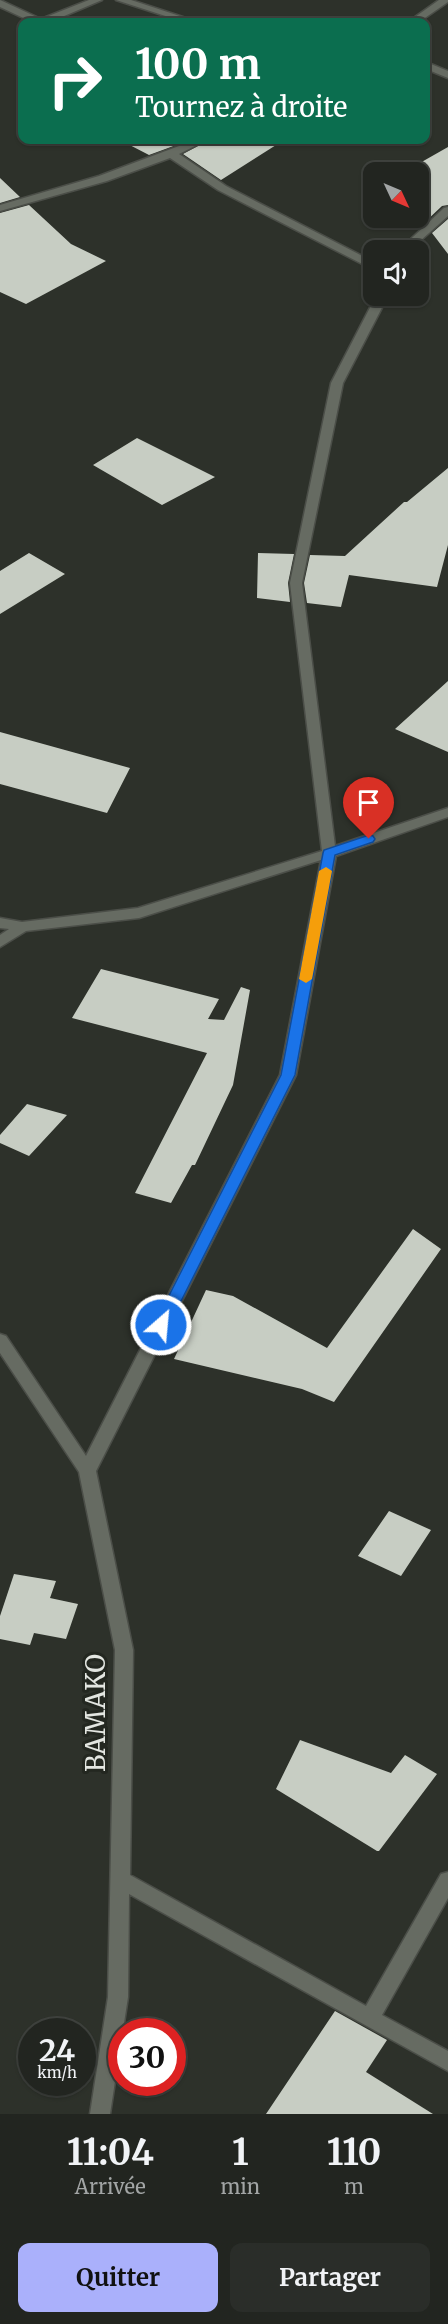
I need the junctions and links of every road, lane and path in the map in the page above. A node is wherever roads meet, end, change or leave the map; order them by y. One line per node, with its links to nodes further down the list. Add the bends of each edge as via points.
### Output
1 (97, 0): 6 (street)
2 (121, 0): 7 (street)
3 (445, 0): 8 (street)
4 (0, 3): 5 (street)
5 (32, 18)
6 (51, 18)
7 (180, 18)
8 (419, 18)
9 (430, 67): 10 (street)
10 (448, 75)
11 (179, 144): 13 (street)
12 (193, 144): 13 (street)
13 (184, 148): 14 (street)
14 (172, 154): 15 (street); 18 (street, via 222,188)
15 (0, 208)
16 (448, 210): 17 (street)
17 (415, 240)
18 (363, 261)
19 (377, 306): 21 (street, via 337,383 296,583)
20 (448, 812): 21 (street)
21 (329, 853): 23 (street, via 139,913); 26 (street, via 288,1075)
22 (0, 923): 23 (street)
23 (21, 927): 24 (street)
24 (0, 942)
25 (0, 1340): 26 (street, BAMAKO)
26 (87, 1471): 27 (street, BAMAKO, via 124,1650)
27 (120, 1879): 29 (street); 31 (street, BAMAKO, via 118,1997)
28 (448, 1880): 29 (street)
29 (369, 2019): 30 (street)
30 (448, 2062)
31 (100, 2114)

